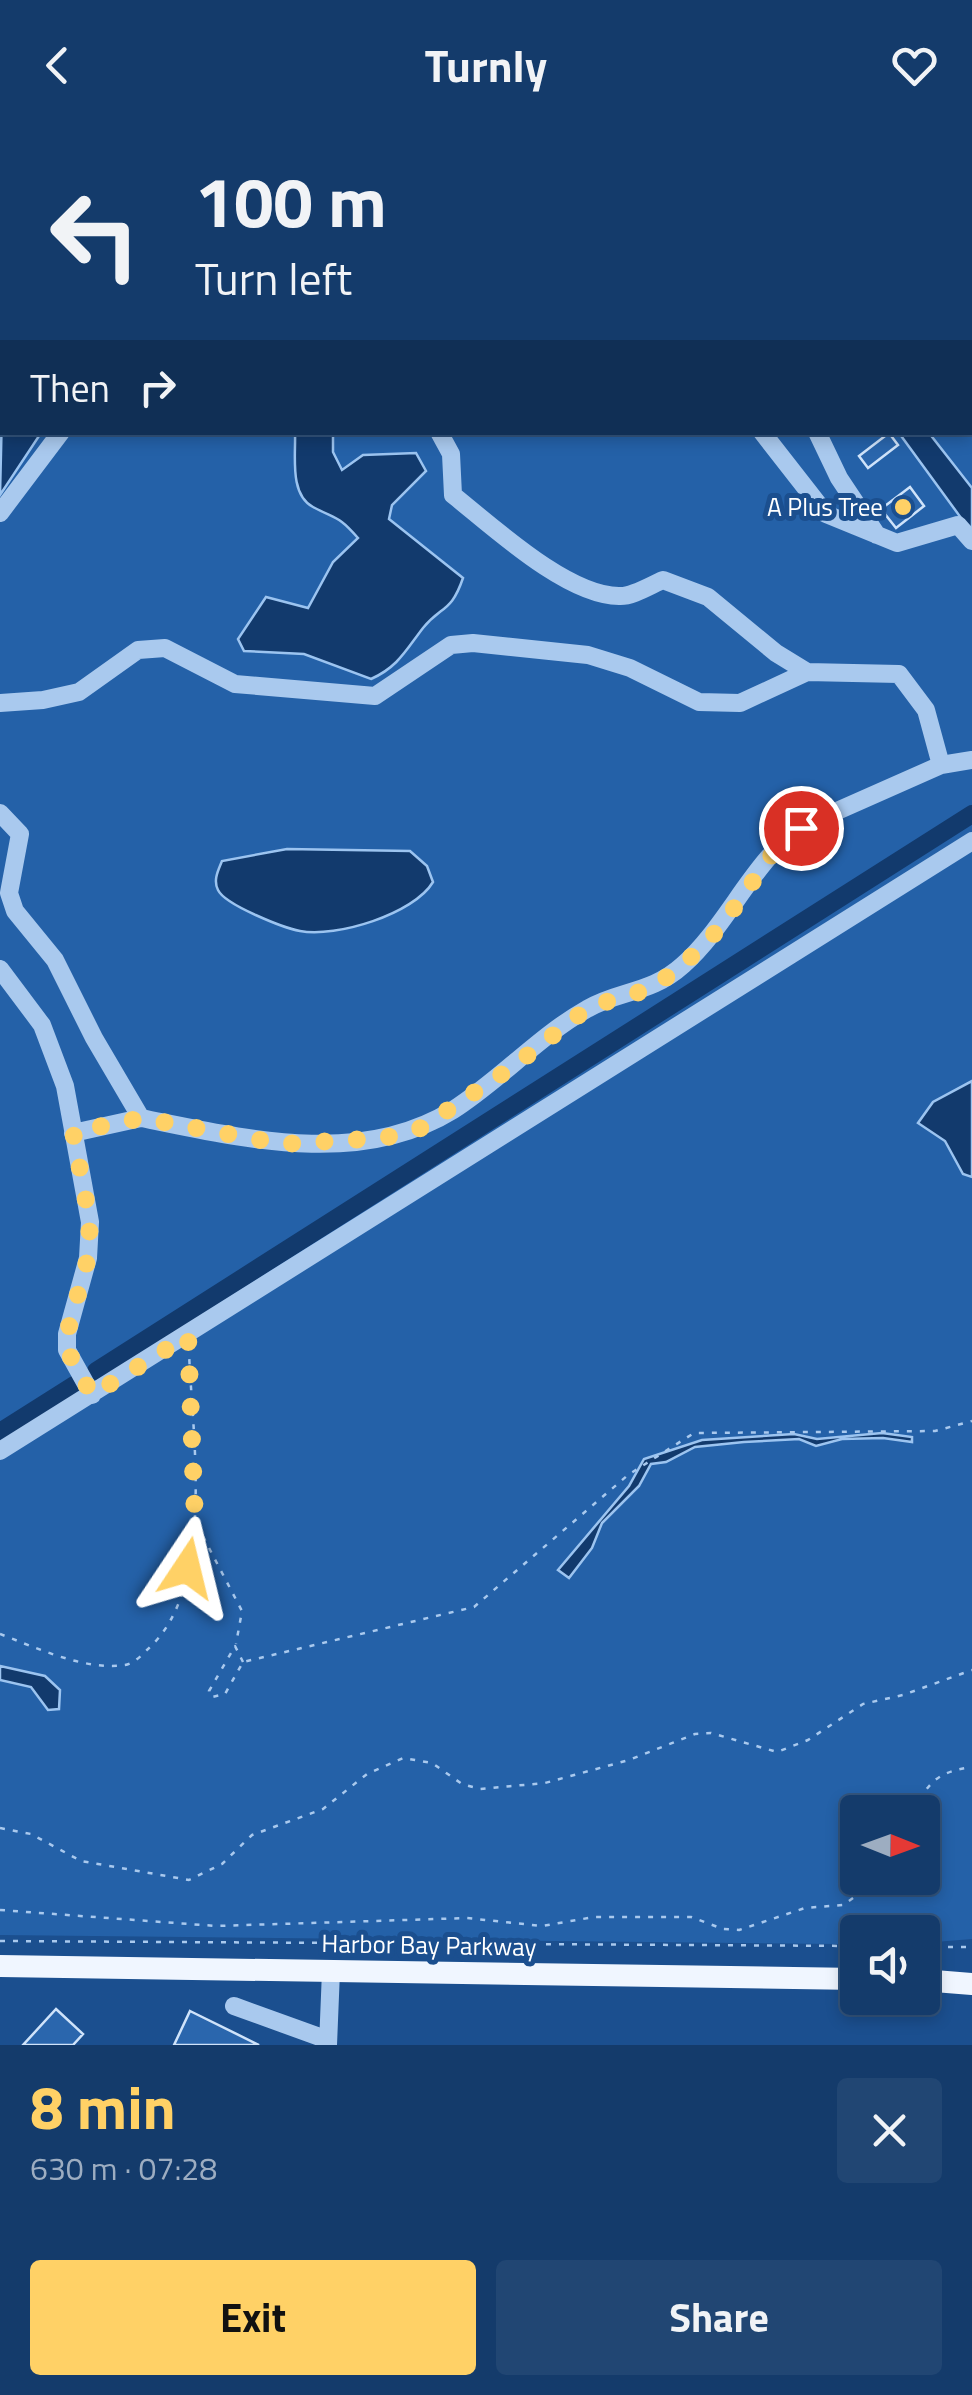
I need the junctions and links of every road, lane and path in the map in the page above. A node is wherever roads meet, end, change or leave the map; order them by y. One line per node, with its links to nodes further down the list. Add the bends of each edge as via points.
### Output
1 (59, 435): 5 (lane)
2 (442, 435): 8 (lane, via 451,454 453,495 528,553 576,584 620,597 663,580 708,597)
3 (764, 435): 6 (lane, via 826,514)
4 (818, 435): 6 (lane, via 838,478)
5 (0, 514)
6 (878, 535): 7 (lane, via 897,543 958,525)
7 (972, 541)
8 (807, 672): 9 (lane, via 740,703 699,702 588,656 450,645 375,696 234,684 165,648 138,650 79,692); 11 (lane, via 898,674 926,710)
9 (0, 703)
10 (972, 760): 11 (lane)
11 (941, 765): 15 (lane, via 791,834 720,928 682,966 650,989 589,1007 421,1128 282,1144)
12 (0, 813): 15 (lane, via 20,834 9,893 14,910 55,960)
13 (972, 841): 17 (lane)
14 (0, 969): 16 (lane, via 57,1057)
15 (142, 1118): 16 (lane)
16 (73, 1132): 18 (lane, via 90,1222 67,1350)
17 (188, 1336): 18 (lane); 21 (path)
18 (92, 1395): 20 (lane)
19 (972, 1421): 24 (path, via 935,1431 694,1434 628,1475 474,1607)
20 (0, 1451)
21 (195, 1520): 22 (path, via 173,1614 134,1662 70,1658); 23 (path, via 242,1612)
22 (0, 1634)
23 (236, 1646): 24 (path); 24 (path, via 208,1691 212,1697 225,1694)
24 (243, 1662)
25 (972, 1670): 28 (path, via 845,1711 808,1740 777,1752 694,1734 545,1784 480,1789 432,1762 403,1758 367,1774 323,1810 252,1835 222,1864 189,1880 81,1860 32,1834)
26 (972, 1766): 27 (path, via 947,1770)
27 (922, 1795)
28 (0, 1828)
29 (858, 1895): 30 (path, via 844,1905 805,1908 739,1930 692,1917 594,1917 542,1926 467,1918 216,1926)
30 (0, 1910)
31 (0, 1941): 32 (path)
32 (840, 1946)
33 (940, 1947): 34 (path)
34 (972, 1947)
35 (0, 1966): 36 (main road, Harbor Bay Parkway)
36 (331, 1971): 38 (main road, Harbor Bay Parkway); 43 (lane)
37 (972, 1976): 40 (main road)
38 (840, 1979)
39 (940, 1980): 40 (main road)
40 (948, 1980): 41 (main road)
41 (972, 1984)
42 (234, 2006): 43 (lane)
43 (328, 2042)

